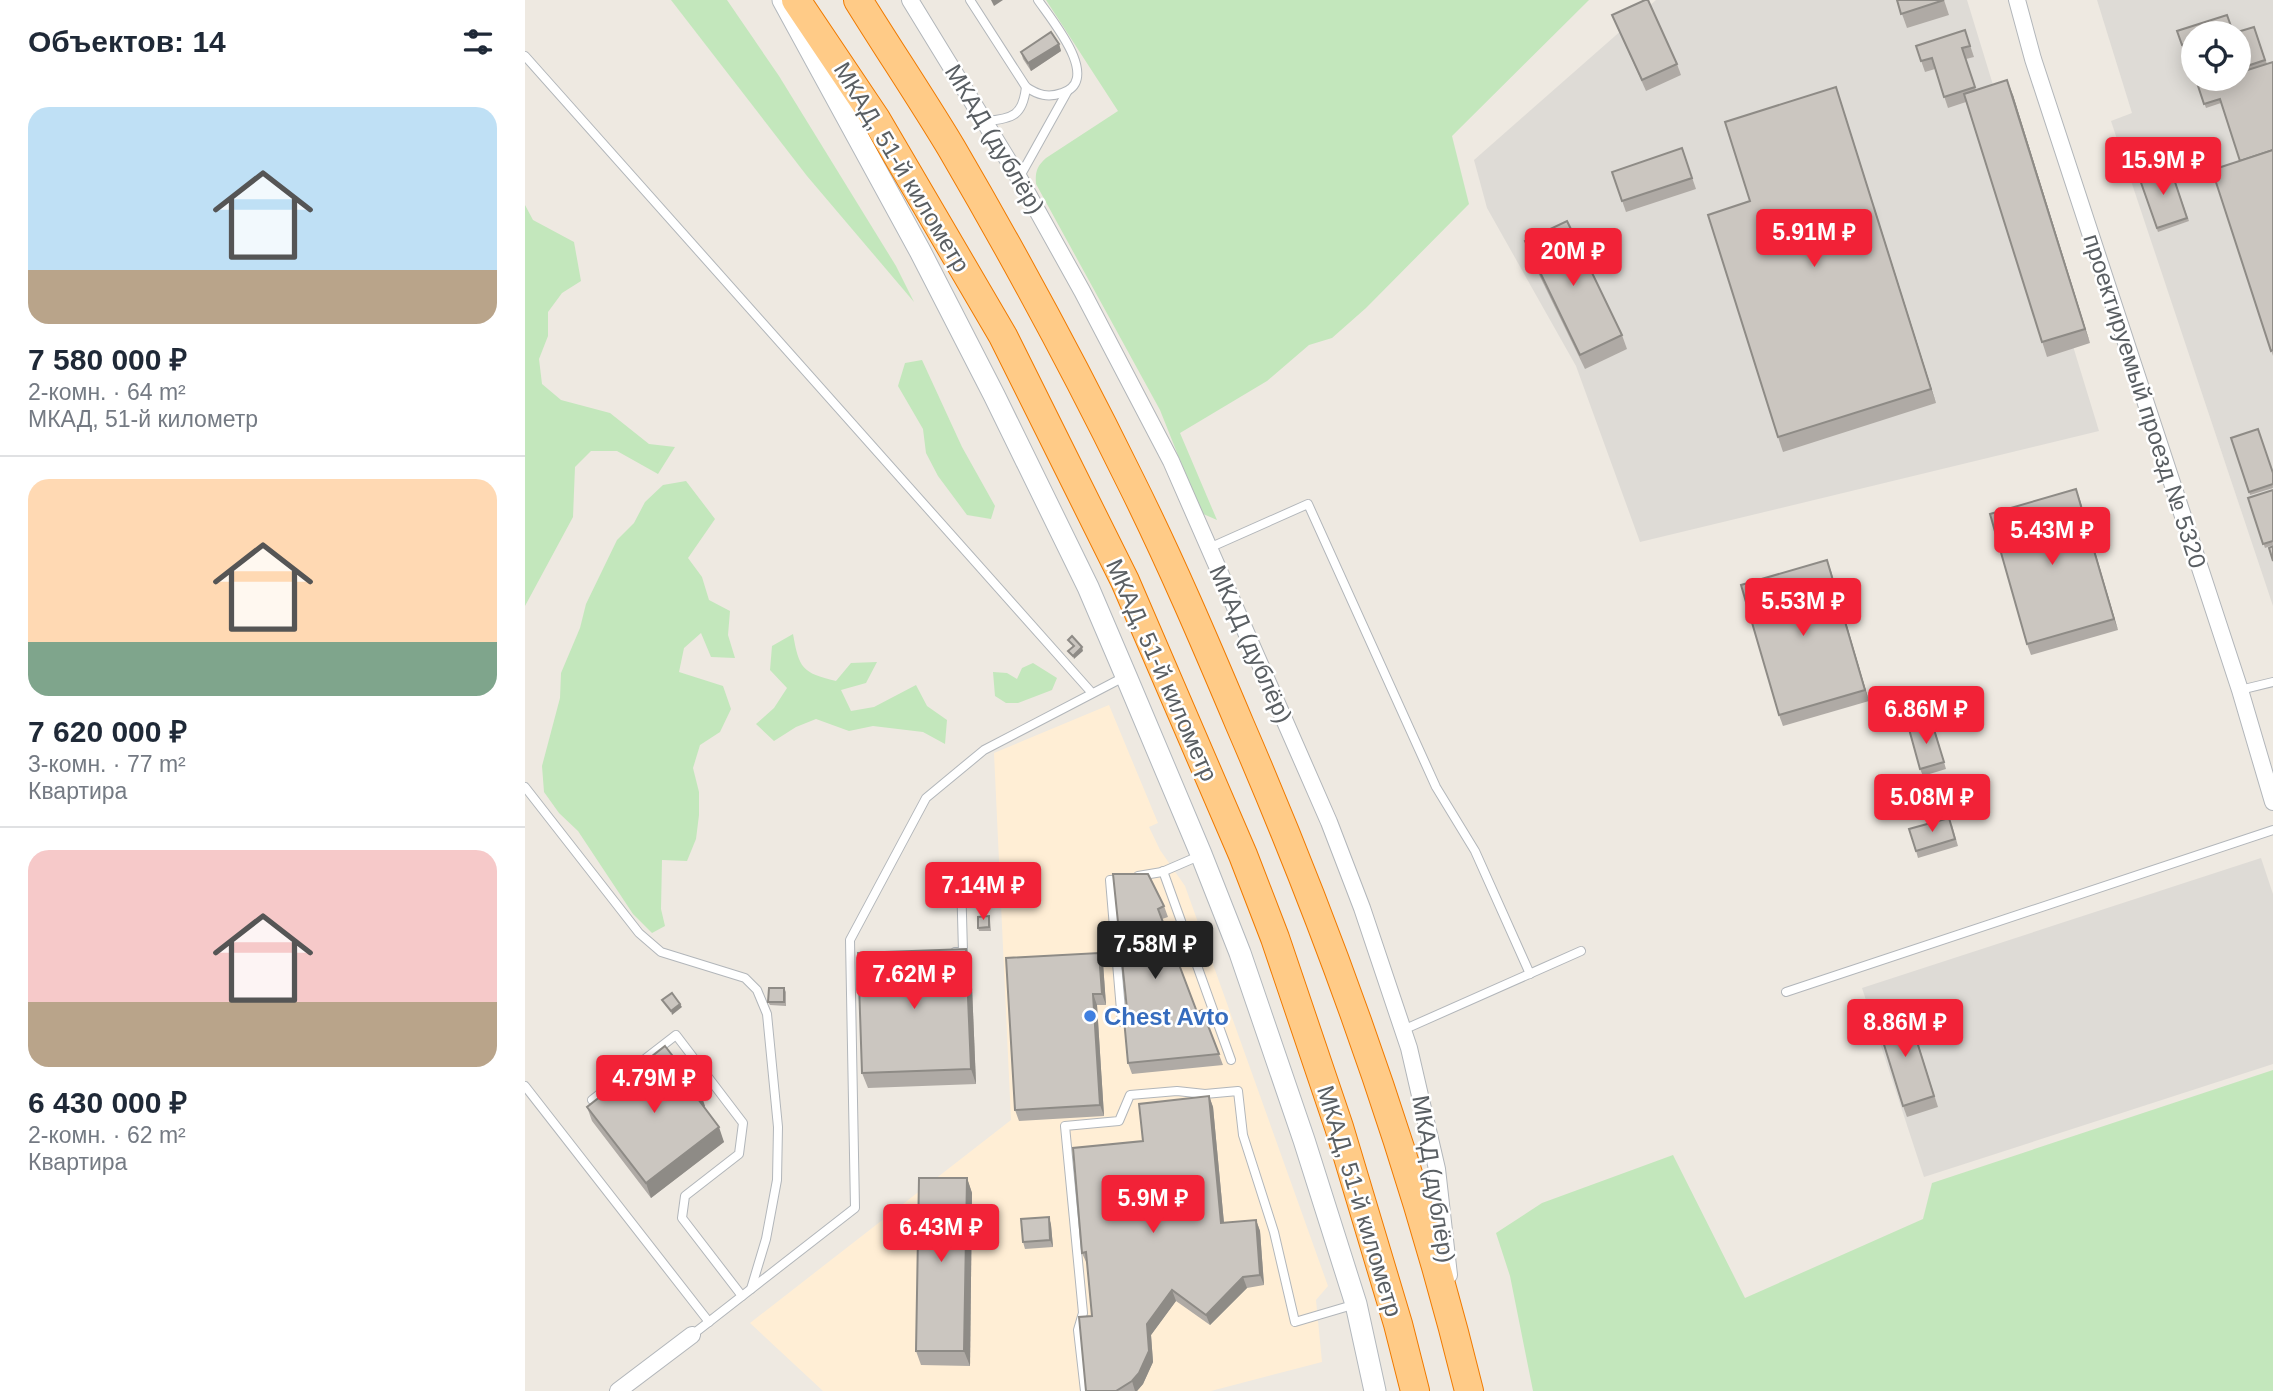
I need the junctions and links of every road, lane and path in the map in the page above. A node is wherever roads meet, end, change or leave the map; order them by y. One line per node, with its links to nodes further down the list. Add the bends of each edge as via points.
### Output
1 (783, 0): 14 (street, via 994,395)
2 (796, 0): 44 (highway, МКАД, 51-й километр, via 877,119 1003,335 1125,581 1275,938 1339,1127)
3 (858, 0): 40 (highway, МКАД, 51-й километр, via 951,147 1043,311 1176,575 1287,833 1387,1108)
4 (910, 0): 11 (street, МКАД (дублёр))
5 (970, 0): 9 (lane)
6 (1038, 0): 10 (lane, via 1075,55 1075,82)
7 (2017, 0): 16 (street, проектируемый проезд № 5320)
8 (525, 56): 17 (lane)
9 (1026, 87): 10 (lane, via 1051,97); 11 (lane, via 1024,104 1016,114)
10 (1067, 92): 12 (lane)
11 (986, 121): 12 (street, МКАД (дублёр))
12 (1019, 178): 13 (street, МКАД (дублёр), via 1171,461)
13 (1209, 548): 28 (lane, via 1308,504 1436,787 1475,852); 31 (street, МКАД (дублёр), via 1329,822)
14 (1126, 676): 17 (lane); 21 (street)
15 (2273, 682): 16 (lane)
16 (2239, 690): 19 (street, проектируемый проезд № 5320)
17 (1092, 693): 27 (lane, via 984,750 926,798 851,940)
18 (525, 787): 35 (lane, via 639,933 661,952 745,978 757,990 767,1014 778,1154 766,1239)
19 (2273, 802)
20 (2273, 830): 29 (lane)
21 (1201, 854): 22 (lane); 37 (street, via 1240,953)
22 (1163, 871): 30 (lane, via 1111,880); 32 (lane)
23 (961, 879): 25 (lane, via 963,952)
24 (1581, 951): 28 (lane)
25 (951, 952)
26 (863, 955): 27 (lane)
27 (851, 956): 35 (lane, via 855,1208)
28 (1531, 974): 31 (lane)
29 (1786, 992)
30 (1122, 1022)
31 (1403, 1030): 40 (street, МКАД (дублёр), via 1437,1169)
32 (1231, 1060)
33 (525, 1086): 38 (lane)
34 (592, 1100): 36 (lane, via 676,1035 710,1079 743,1123 739,1154 685,1196 682,1218)
35 (751, 1289): 36 (lane)
36 (742, 1296): 38 (lane)
37 (1356, 1304): 42 (lane, via 1295,1322 1274,1232 1243,1135 1238,1091 1130,1096 1119,1121 1065,1126 1083,1313 1079,1330); 43 (street)
38 (709, 1322): 39 (lane)
39 (692, 1335): 41 (street)
40 (1456, 1340): 45 (highway, МКАД, 51-й километр)
41 (618, 1391)
42 (1084, 1391)
43 (1375, 1391)
44 (1415, 1391)
45 (1469, 1391)

